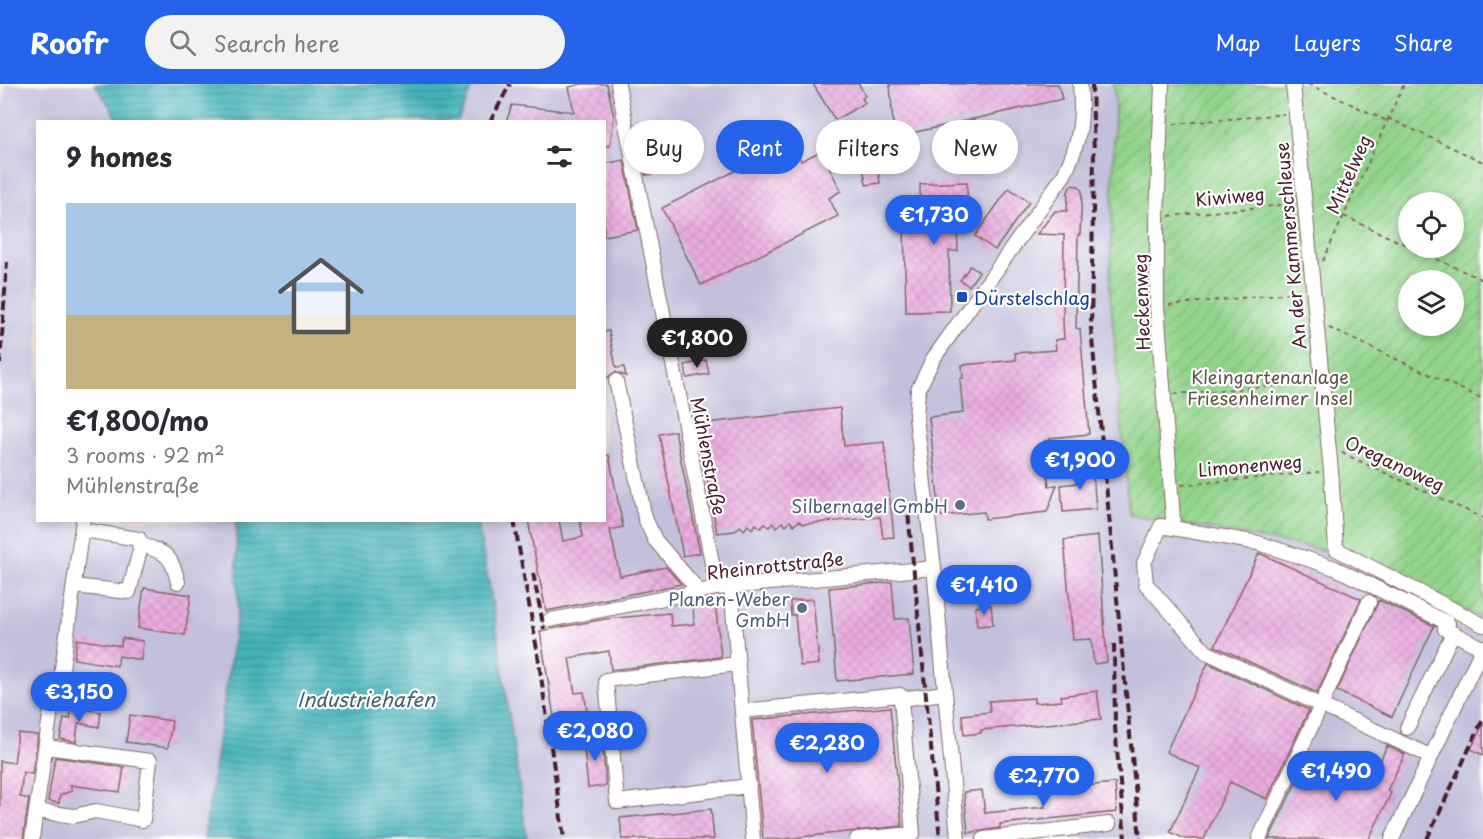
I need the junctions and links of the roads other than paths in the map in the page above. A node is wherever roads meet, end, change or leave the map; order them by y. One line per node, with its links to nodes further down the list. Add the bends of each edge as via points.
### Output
1 (618, 84): 13 (street, Mühlenstraße)
2 (1080, 84): 9 (street, via 1081,126 1064,175 933,358 918,390 916,417)
3 (1162, 84): 6 (street, Heckenweg, via 1157,306)
4 (1293, 84): 17 (street, An der Kammerschleuse, via 1336,549)
5 (615, 381): 14 (street, via 645,518 655,540)
6 (1173, 519)
7 (83, 525): 8 (street, via 139,539); 11 (street)
8 (140, 544): 10 (street, via 163,552 171,560); 11 (street, via 129,592)
9 (934, 568): 12 (street, Rheinrottstraße); 21 (street)
10 (178, 582)
11 (74, 586): 22 (street)
12 (731, 586): 13 (street, Rheinrottstraße); 20 (street)
13 (717, 588): 14 (street, Rheinrottstraße)
14 (699, 591): 16 (street, Rheinrottstraße)
15 (1369, 602): 25 (street)
16 (550, 620)
17 (1483, 625)
18 (1453, 633): 19 (street); 25 (street, via 1445,629 1448,623 1335,568 1258,543 1161,526 1144,563 1146,584 1206,652); 27 (street)
19 (1483, 647): 29 (street)
20 (737, 664): 26 (street); 30 (street, via 606,680 617,802)
21 (944, 693): 23 (street); 36 (street)
22 (58, 697): 24 (street); 28 (street, via 52,702)
23 (901, 699): 26 (street, via 900,695); 35 (street, via 913,834)
24 (92, 700)
25 (1321, 705): 29 (street); 38 (street)
26 (742, 711): 30 (street)
27 (1407, 728)
28 (46, 747): 31 (street); 31 (street, via 150,761 143,820 96,811 74,816)
29 (1430, 756): 39 (street)
30 (749, 786): 34 (street)
31 (36, 812): 33 (street)
32 (1109, 824): 37 (street)
33 (32, 839)
34 (753, 839)
35 (857, 839)
36 (958, 839)
37 (984, 839)
38 (1259, 839)
39 (1392, 839)

